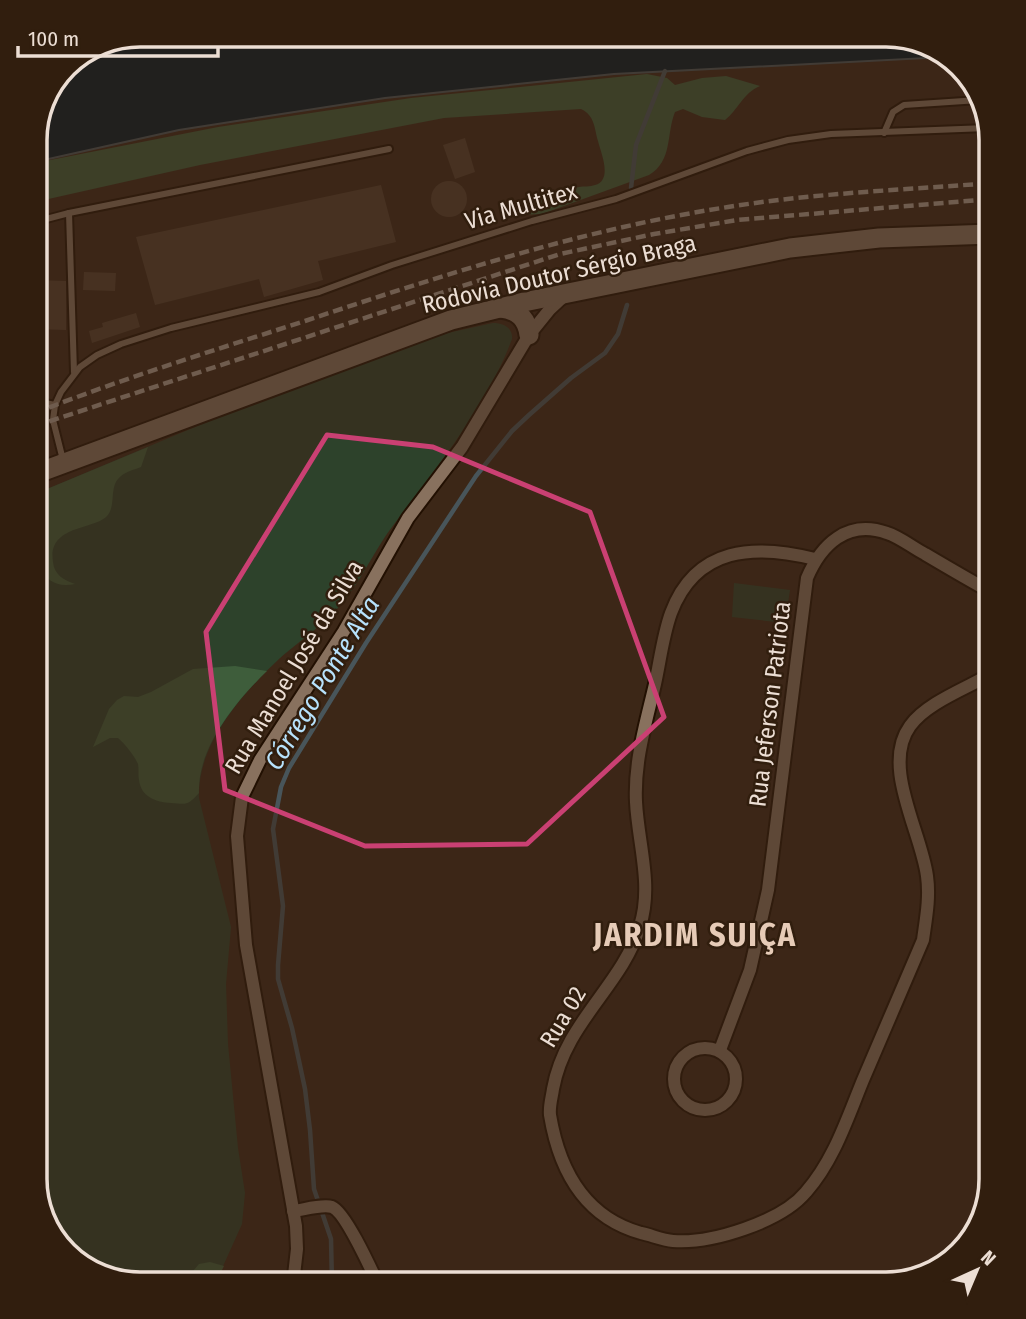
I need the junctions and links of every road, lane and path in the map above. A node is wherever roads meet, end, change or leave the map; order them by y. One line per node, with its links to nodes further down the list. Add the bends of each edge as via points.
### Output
1 (970, 101): 3 (lane, via 904,105 893,112)
2 (978, 128): 3 (lane, Via Multitex)
3 (884, 133): 11 (lane, Via Multitex, via 788,139 747,151 616,199 418,257 319,292 121,344)
4 (389, 149): 5 (lane)
5 (69, 213): 6 (lane); 11 (lane)
6 (47, 219)
7 (979, 234): 8 (main road, Rodovia Doutor Sérgio Braga, via 879,238 790,248)
8 (567, 293): 9 (main road, Rodovia Doutor Sérgio Braga); 10 (street, Rua Manoel José da Silva)
9 (501, 308): 10 (main road, via 520,315); 14 (main road, Rodovia Doutor Sérgio Braga, via 408,334)
10 (529, 335): 20 (street, Rua Manoel José da Silva, via 462,447 408,518 242,797 237,836 246,945)
11 (74, 372): 13 (lane)
12 (47, 403): 13 (lane)
13 (55, 405): 14 (lane, via 53,420)
14 (63, 462): 15 (main road, Rodovia Doutor Sérgio Braga)
15 (47, 469)
16 (815, 559): 17 (street, via 843,533 863,529 887,533); 18 (street, Rua 02, via 788,552 737,552 706,566 686,584 671,613 638,760 636,801 646,898 640,928 571,1036 556,1069 549,1110 559,1157 588,1204 620,1227 672,1241 720,1237 770,1219 805,1194 834,1150 923,940 929,904 922,847 899,770 901,746 910,725 930,708); 19 (street, Rua Jeferson Patriota, via 807,578 766,901 750,971)
17 (979, 585)
18 (979, 681)
19 (720, 1051): 19 (street, via 734,1067 735,1087 725,1104 696,1109 679,1096 674,1077 677,1067 691,1052)
20 (293, 1211): 21 (street, Rua Manoel José da Silva); 22 (street, via 329,1206 337,1210)
21 (294, 1272)
22 (372, 1272)

